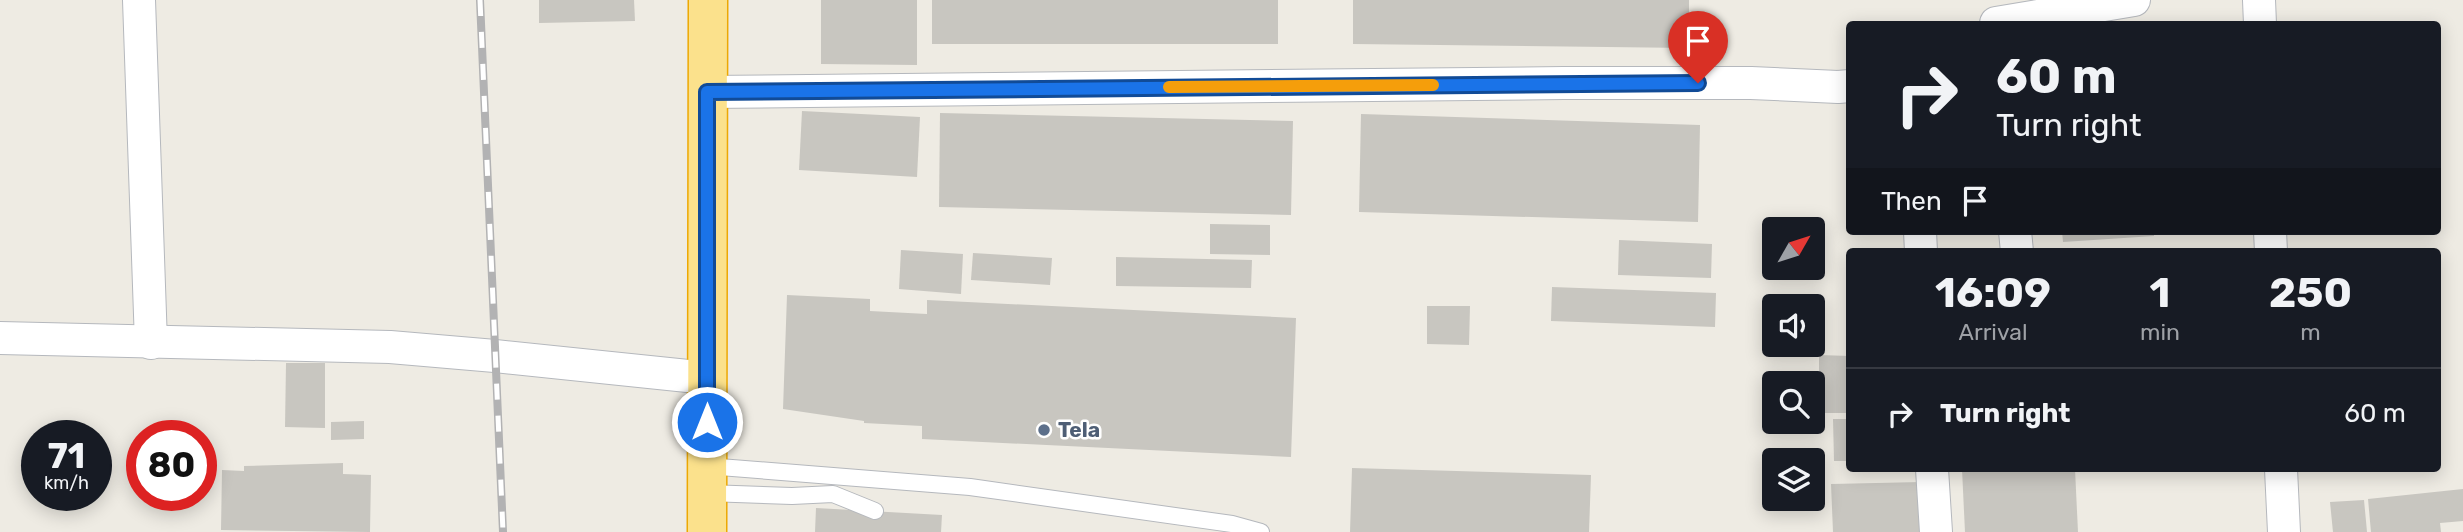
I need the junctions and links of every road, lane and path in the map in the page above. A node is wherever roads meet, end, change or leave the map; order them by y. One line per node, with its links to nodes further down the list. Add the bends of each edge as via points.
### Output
1 (139, 0): 10 (street)
2 (708, 0): 8 (highway)
3 (2134, 0): 5 (street)
4 (2259, 0): 6 (street)
5 (2007, 21)
6 (2260, 21)
7 (1846, 86): 8 (street, via 1564,83)
8 (707, 92): 11 (highway)
9 (0, 338): 10 (street)
10 (151, 343): 11 (street, via 390,347)
11 (707, 378): 14 (highway)
12 (1932, 472): 18 (street)
13 (2281, 472): 19 (street)
14 (707, 480): 15 (lane, via 792,496 834,494); 16 (highway); 17 (lane, via 970,487)
15 (875, 511)
16 (707, 532)
17 (1261, 532)
18 (1936, 532)
19 (2284, 532)

